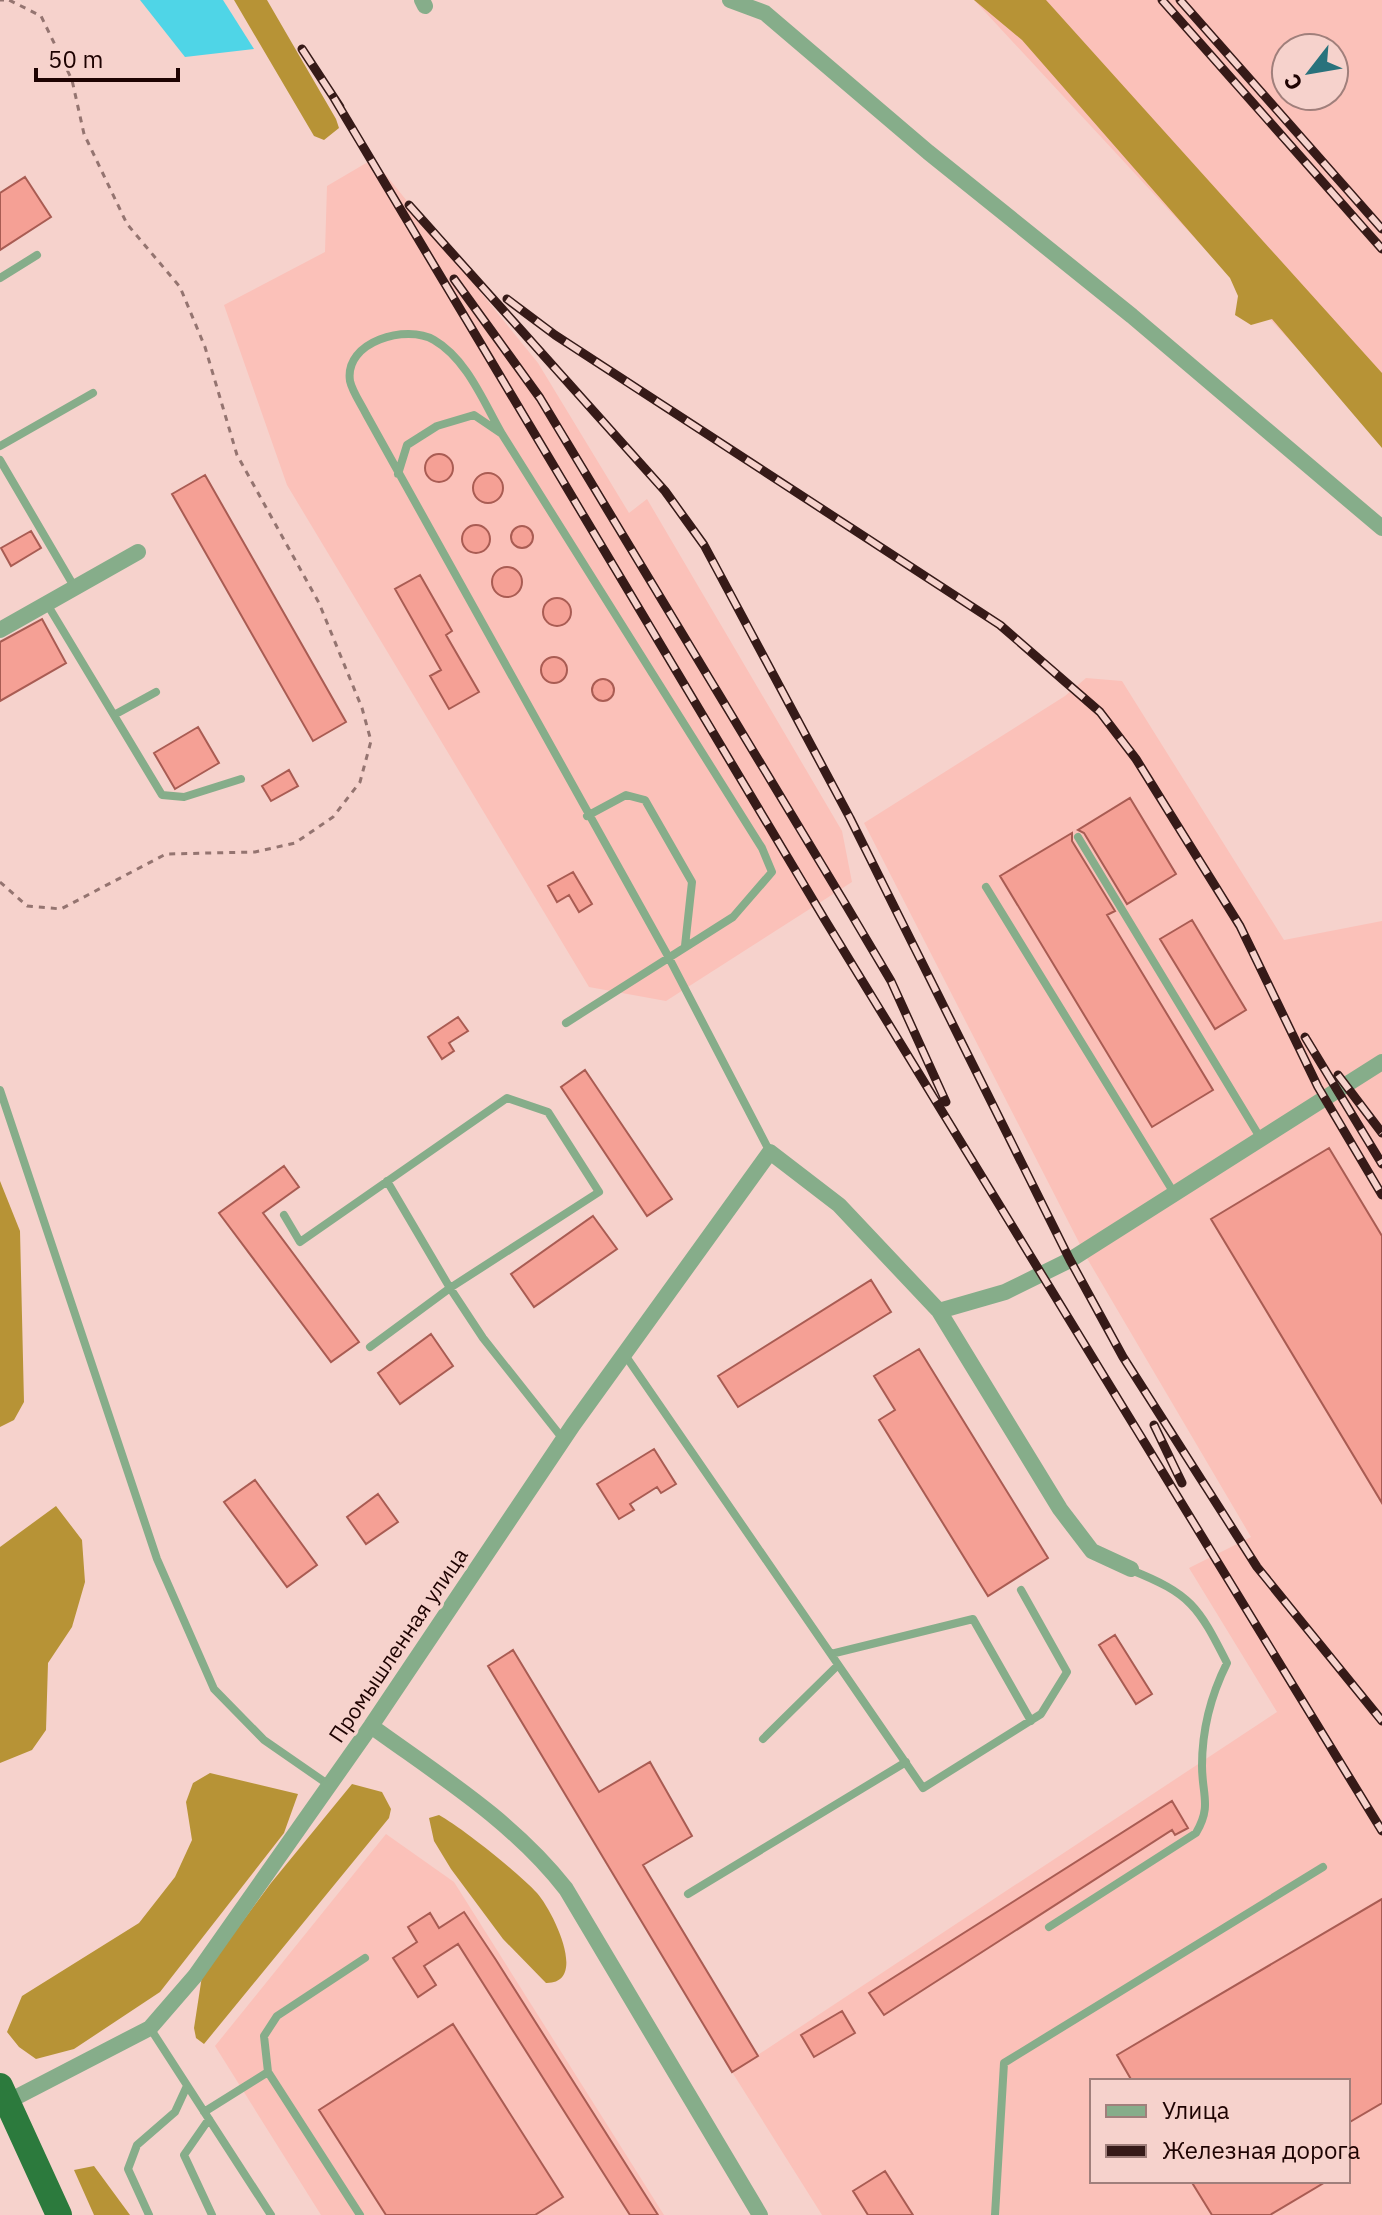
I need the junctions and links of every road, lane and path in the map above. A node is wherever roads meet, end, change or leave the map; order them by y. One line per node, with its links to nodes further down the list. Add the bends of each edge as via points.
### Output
1 (4, 0): 20 (path, via 41,16 72,80 84,134 127,224 180,287 205,347 237,455 319,603 371,741 360,782 333,817 295,843 255,852 166,854 61,909 27,906)
2 (730, 0): 10 (street, via 765,13)
3 (37, 255): 4 (lane)
4 (0, 278)
5 (93, 393): 7 (lane)
6 (502, 434): 9 (lane, via 474,415 437,426 407,445); 9 (lane, via 451,352 432,338 415,334 381,338 354,359 350,380); 22 (lane, via 762,848 772,872 733,917)
7 (0, 446)
8 (0, 460): 12 (lane)
9 (398, 474): 18 (lane)
10 (1382, 528)
11 (138, 552): 12 (street)
12 (75, 588): 13 (street)
13 (47, 604): 14 (street); 16 (lane)
14 (0, 630)
15 (156, 692): 16 (lane)
16 (114, 715): 17 (lane, via 162,795 184,797)
17 (241, 779)
18 (587, 816): 22 (lane, via 626,795 645,800 692,882); 23 (lane)
19 (1078, 837): 27 (lane)
20 (0, 882)
21 (986, 887): 30 (lane)
22 (685, 946): 23 (lane)
23 (668, 956): 24 (lane); 28 (lane)
24 (566, 1023)
25 (1382, 1062): 27 (street)
26 (0, 1090): 45 (lane, via 157,1559 214,1689 264,1740)
27 (1261, 1139): 30 (street)
28 (770, 1152): 33 (street, via 839,1205); 35 (street, Промышленная улица)
29 (387, 1181): 31 (lane, via 300,1242); 32 (lane); 32 (lane, via 507,1098 548,1112 599,1192)
30 (1174, 1193): 33 (street, via 1070,1260 1005,1292)
31 (284, 1215)
32 (450, 1288): 34 (lane); 36 (lane)
33 (939, 1311): 37 (street, via 1060,1509 1092,1551)
34 (370, 1347)
35 (624, 1354): 36 (street, Промышленная улица); 39 (lane)
36 (563, 1439): 42 (street, Промышленная улица)
37 (1131, 1569): 48 (lane, via 1175,1587 1206,1621 1227,1663 1206,1721 1202,1767 1207,1814 1196,1833)
38 (1021, 1590): 41 (lane, via 1067,1672)
39 (831, 1654): 40 (lane); 41 (lane, via 973,1619)
40 (838, 1665): 43 (lane); 44 (lane)
41 (1031, 1721): 44 (lane, via 923,1788)
42 (371, 1726): 45 (street, Промышленная улица); 61 (street, via 541,1856 566,1889)
43 (763, 1739)
44 (906, 1762): 47 (lane)
45 (329, 1785): 50 (street, Промышленная улица, via 195,1976)
46 (1323, 1867): 55 (lane, via 1004,2063)
47 (688, 1894)
48 (1049, 1927)
49 (365, 1958): 51 (lane, via 277,2016 264,2036)
50 (150, 2028): 52 (lane); 53 (street, Промышленная улица)
51 (268, 2072): 54 (lane); 60 (lane)
52 (187, 2086): 54 (lane); 57 (lane, via 175,2112 137,2145 128,2169)
53 (4, 2094): 56 (highway)
54 (206, 2115): 58 (lane, via 184,2155); 59 (lane)
55 (997, 2214)
56 (59, 2215)
57 (149, 2215)
58 (212, 2215)
59 (271, 2215)
60 (360, 2215)
61 (760, 2215)

